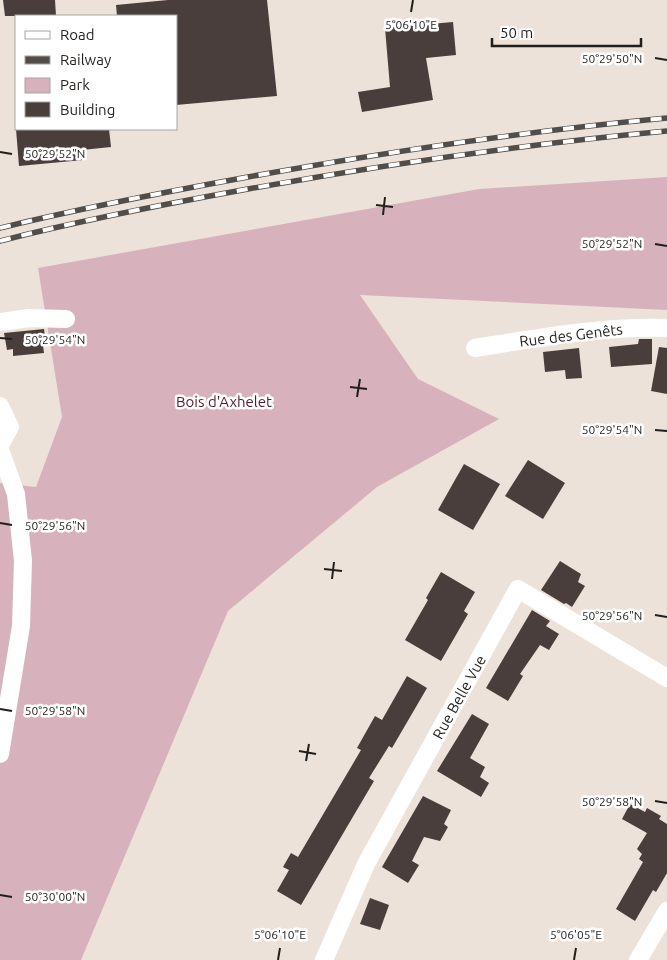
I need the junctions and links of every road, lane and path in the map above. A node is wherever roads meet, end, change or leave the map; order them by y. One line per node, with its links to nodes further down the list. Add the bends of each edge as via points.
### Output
1 (66, 319): 2 (street, via 29,318)
2 (0, 322)
3 (667, 328): 4 (street, Rue des Genêts, via 633,327)
4 (475, 348)
5 (0, 406): 6 (street, via 10,427)
6 (0, 446)
7 (0, 450): 9 (street, via 16,494 23,561 21,626)
8 (667, 678): 11 (street, Rue Belle Vue, via 518,589 366,864)
9 (0, 754)
10 (667, 911): 12 (street)
11 (324, 960)
12 (638, 960)

